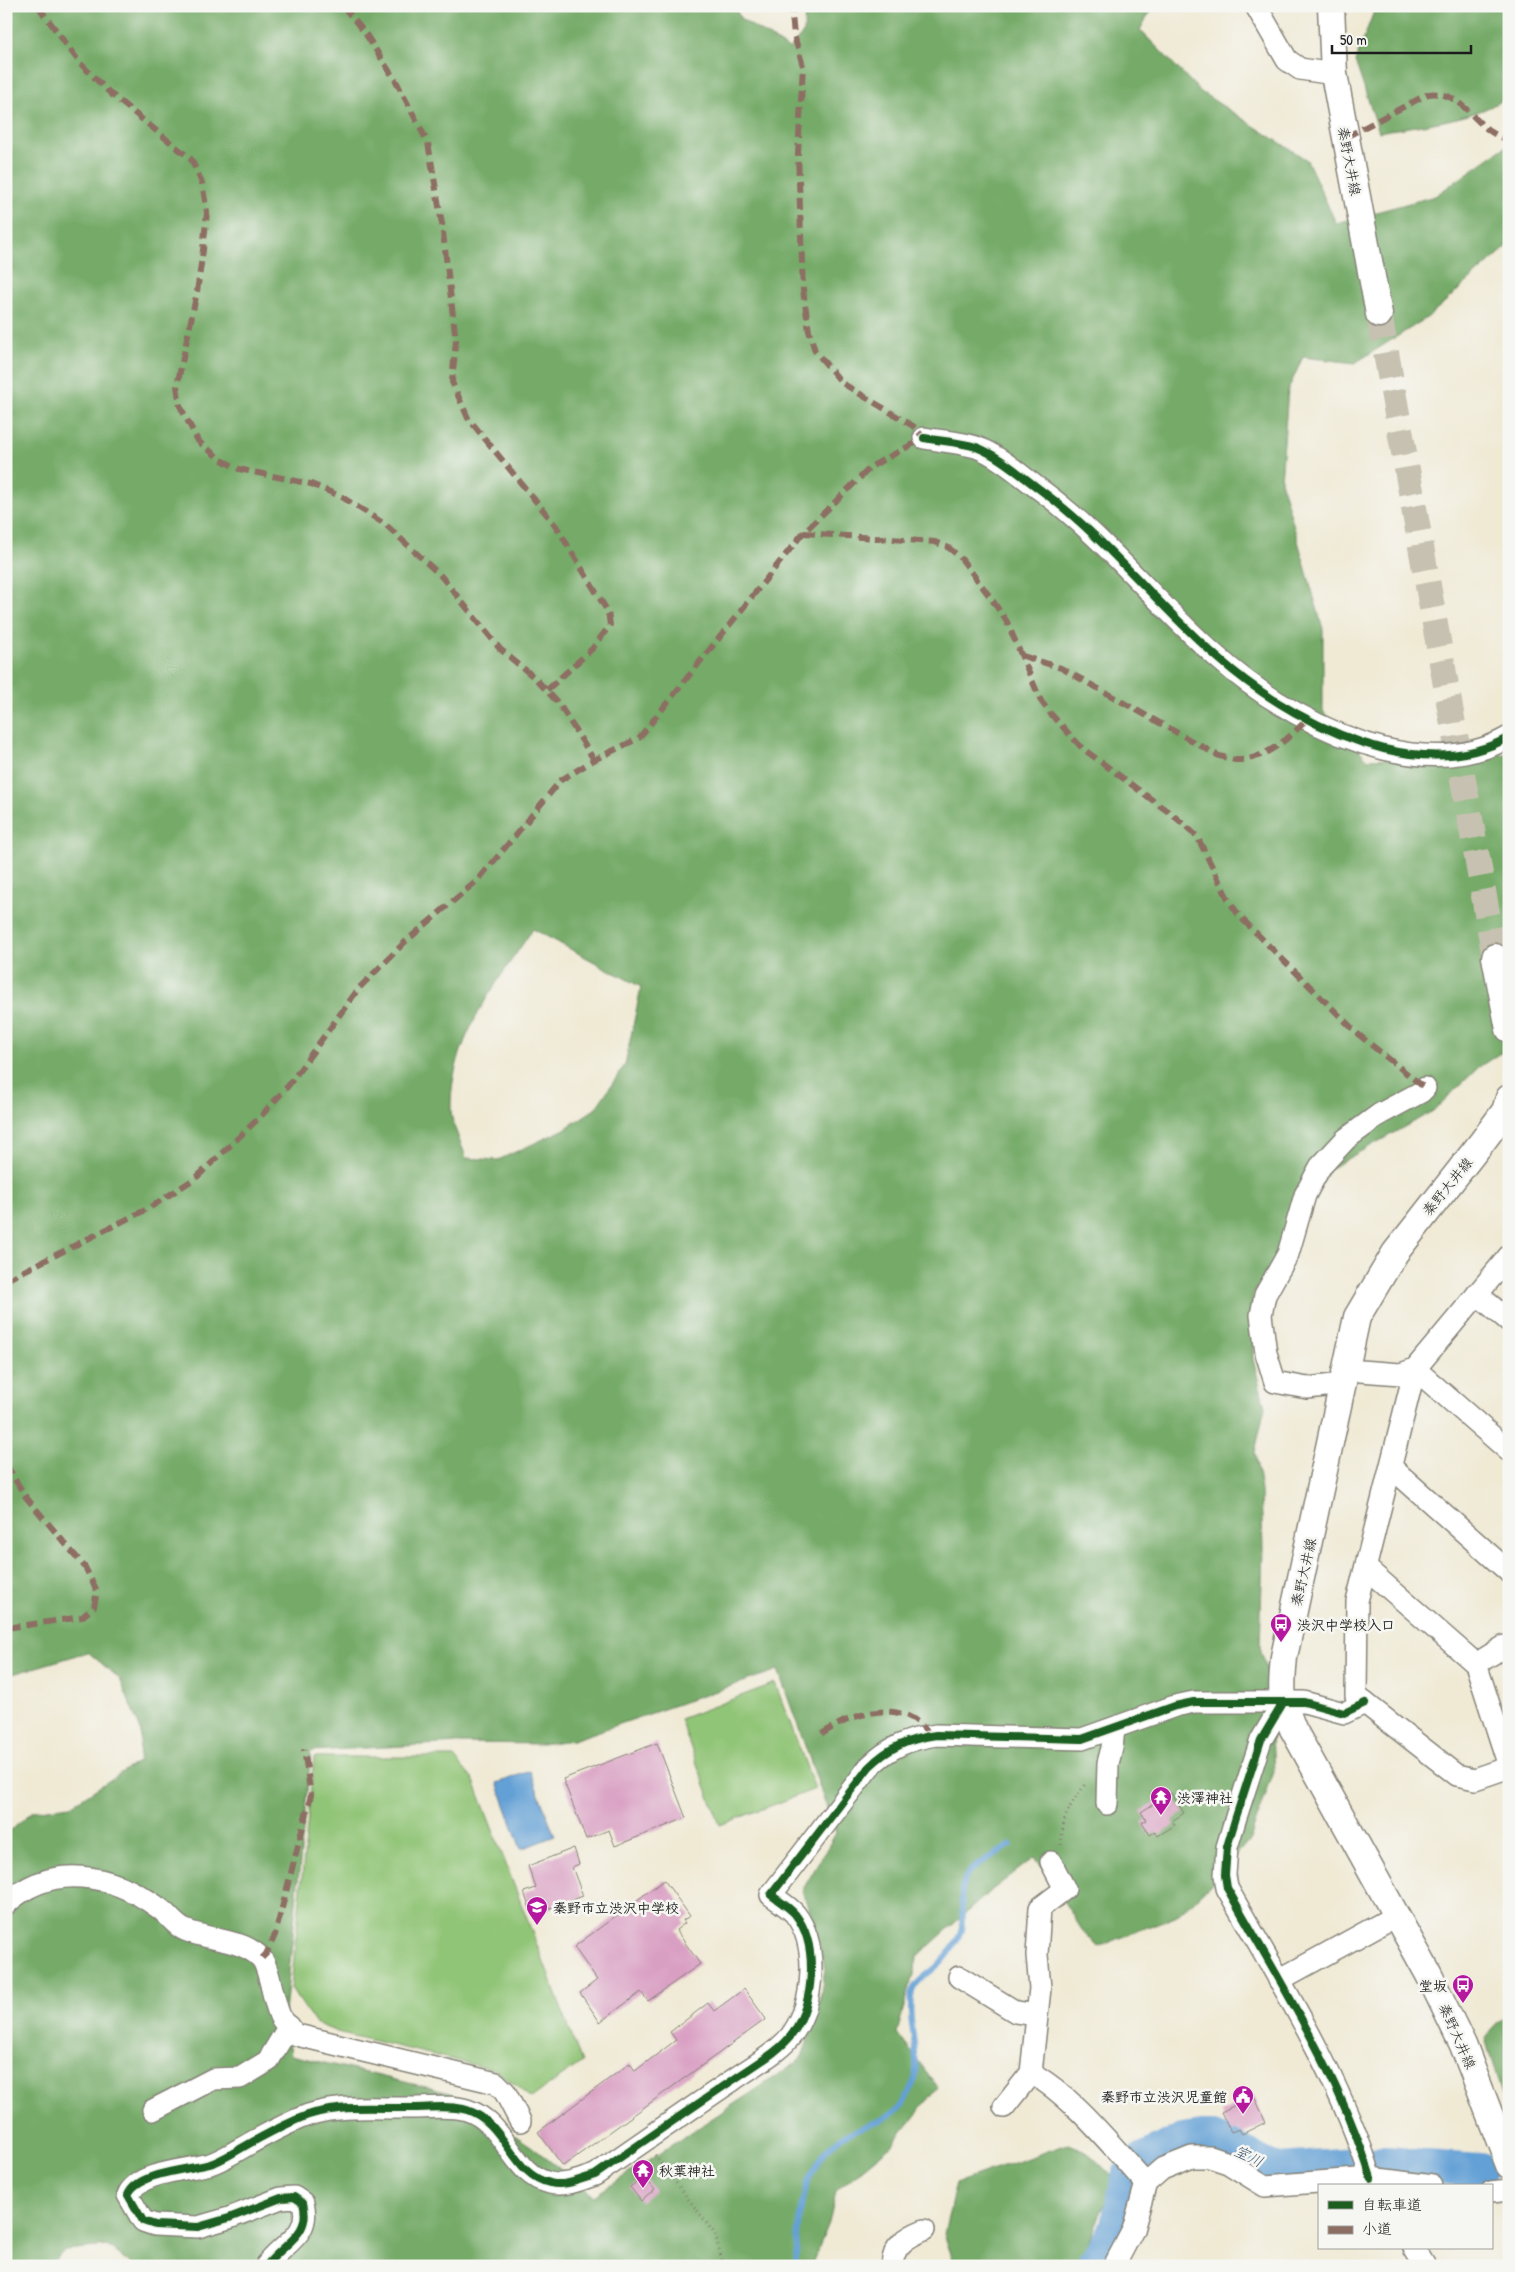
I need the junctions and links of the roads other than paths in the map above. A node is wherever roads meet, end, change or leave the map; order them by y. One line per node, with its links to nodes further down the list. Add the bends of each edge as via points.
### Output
1 (1256, 6): 3 (street, via 1287,60 1300,70)
2 (1331, 6): 3 (main road, 秦野大井線)
3 (1334, 74): 4 (main road, 秦野大井線)
4 (1379, 314)
5 (924, 438): 6 (street, via 976,447 1067,509 1216,657 1252,686 1308,718 1363,743 1432,756 1465,754 1494,746)
6 (1509, 737)
7 (1495, 957): 8 (main road)
8 (1509, 1029)
9 (1425, 1088): 15 (street, via 1346,1139 1320,1167 1305,1195 1288,1254 1265,1295 1262,1331 1275,1382 1307,1388)
10 (1507, 1107): 15 (main road, 秦野大井線, via 1395,1253 1357,1317)
11 (1509, 1256): 12 (street)
12 (1477, 1294): 13 (street); 14 (street)
13 (1509, 1321)
14 (1415, 1369): 15 (street, via 1401,1374); 16 (street); 17 (street)
15 (1345, 1377): 22 (main road, 秦野大井線, via 1284,1657)
16 (1509, 1450)
17 (1392, 1468): 18 (street); 19 (street)
18 (1366, 1568): 21 (street); 23 (street, via 1357,1602 1356,1696)
19 (1509, 1572)
20 (1509, 1647): 21 (street, via 1505,1646)
21 (1476, 1664): 23 (street, via 1506,1760 1504,1768 1475,1779 1457,1775)
22 (1282, 1703): 23 (street, via 1304,1702 1344,1714); 24 (street, via 1194,1702); 28 (main road, 秦野大井線, via 1293,1729); 30 (street, via 1261,1740 1227,1848 1225,1875 1227,1888)
23 (1365, 1703)
24 (1114, 1728): 25 (street, via 1108,1763); 36 (street, via 1082,1739 1067,1740 918,1737 882,1754 771,1895 794,1913 811,1950 810,1977 803,2011 792,2034 764,2059 595,2175 570,2183 551,2184 533,2176)
25 (1107, 1804)
26 (1051, 1862): 31 (street, via 1064,1889 1040,1908)
27 (6, 1904): 32 (street, via 20,1892 44,1880 62,1877 105,1880 122,1885 160,1908 183,1930 248,1948 262,1958 281,2018)
28 (1397, 1915): 30 (street); 37 (main road, 秦野大井線, via 1463,2045)
29 (958, 1977): 31 (street, via 1016,2012)
30 (1279, 1980): 38 (street, via 1332,2076)
31 (1037, 2015): 33 (street)
32 (289, 2026): 35 (street, via 268,2061 240,2078 213,2079); 36 (street, via 297,2035 496,2083 527,2117)
33 (1031, 2073): 34 (street); 39 (street, via 1079,2112)
34 (1004, 2107)
35 (154, 2110)
36 (500, 2134): 45 (street, via 481,2116 465,2110 327,2111 300,2118 212,2164 172,2172 131,2187 128,2195 134,2209 143,2221 155,2225 198,2227 281,2198 294,2197 303,2203 306,2217 302,2228)
37 (1509, 2165)
38 (1371, 2176): 39 (street, via 1284,2187 1265,2186 1228,2163 1210,2157 1192,2157); 40 (street)
39 (1143, 2180): 47 (street, via 1133,2230)
40 (1420, 2184)
41 (1509, 2190): 42 (street)
42 (1492, 2192)
43 (924, 2230): 46 (street, via 902,2241)
44 (1415, 2250): 48 (street)
45 (266, 2266)
46 (892, 2266)
47 (1114, 2266)
48 (1425, 2266)

